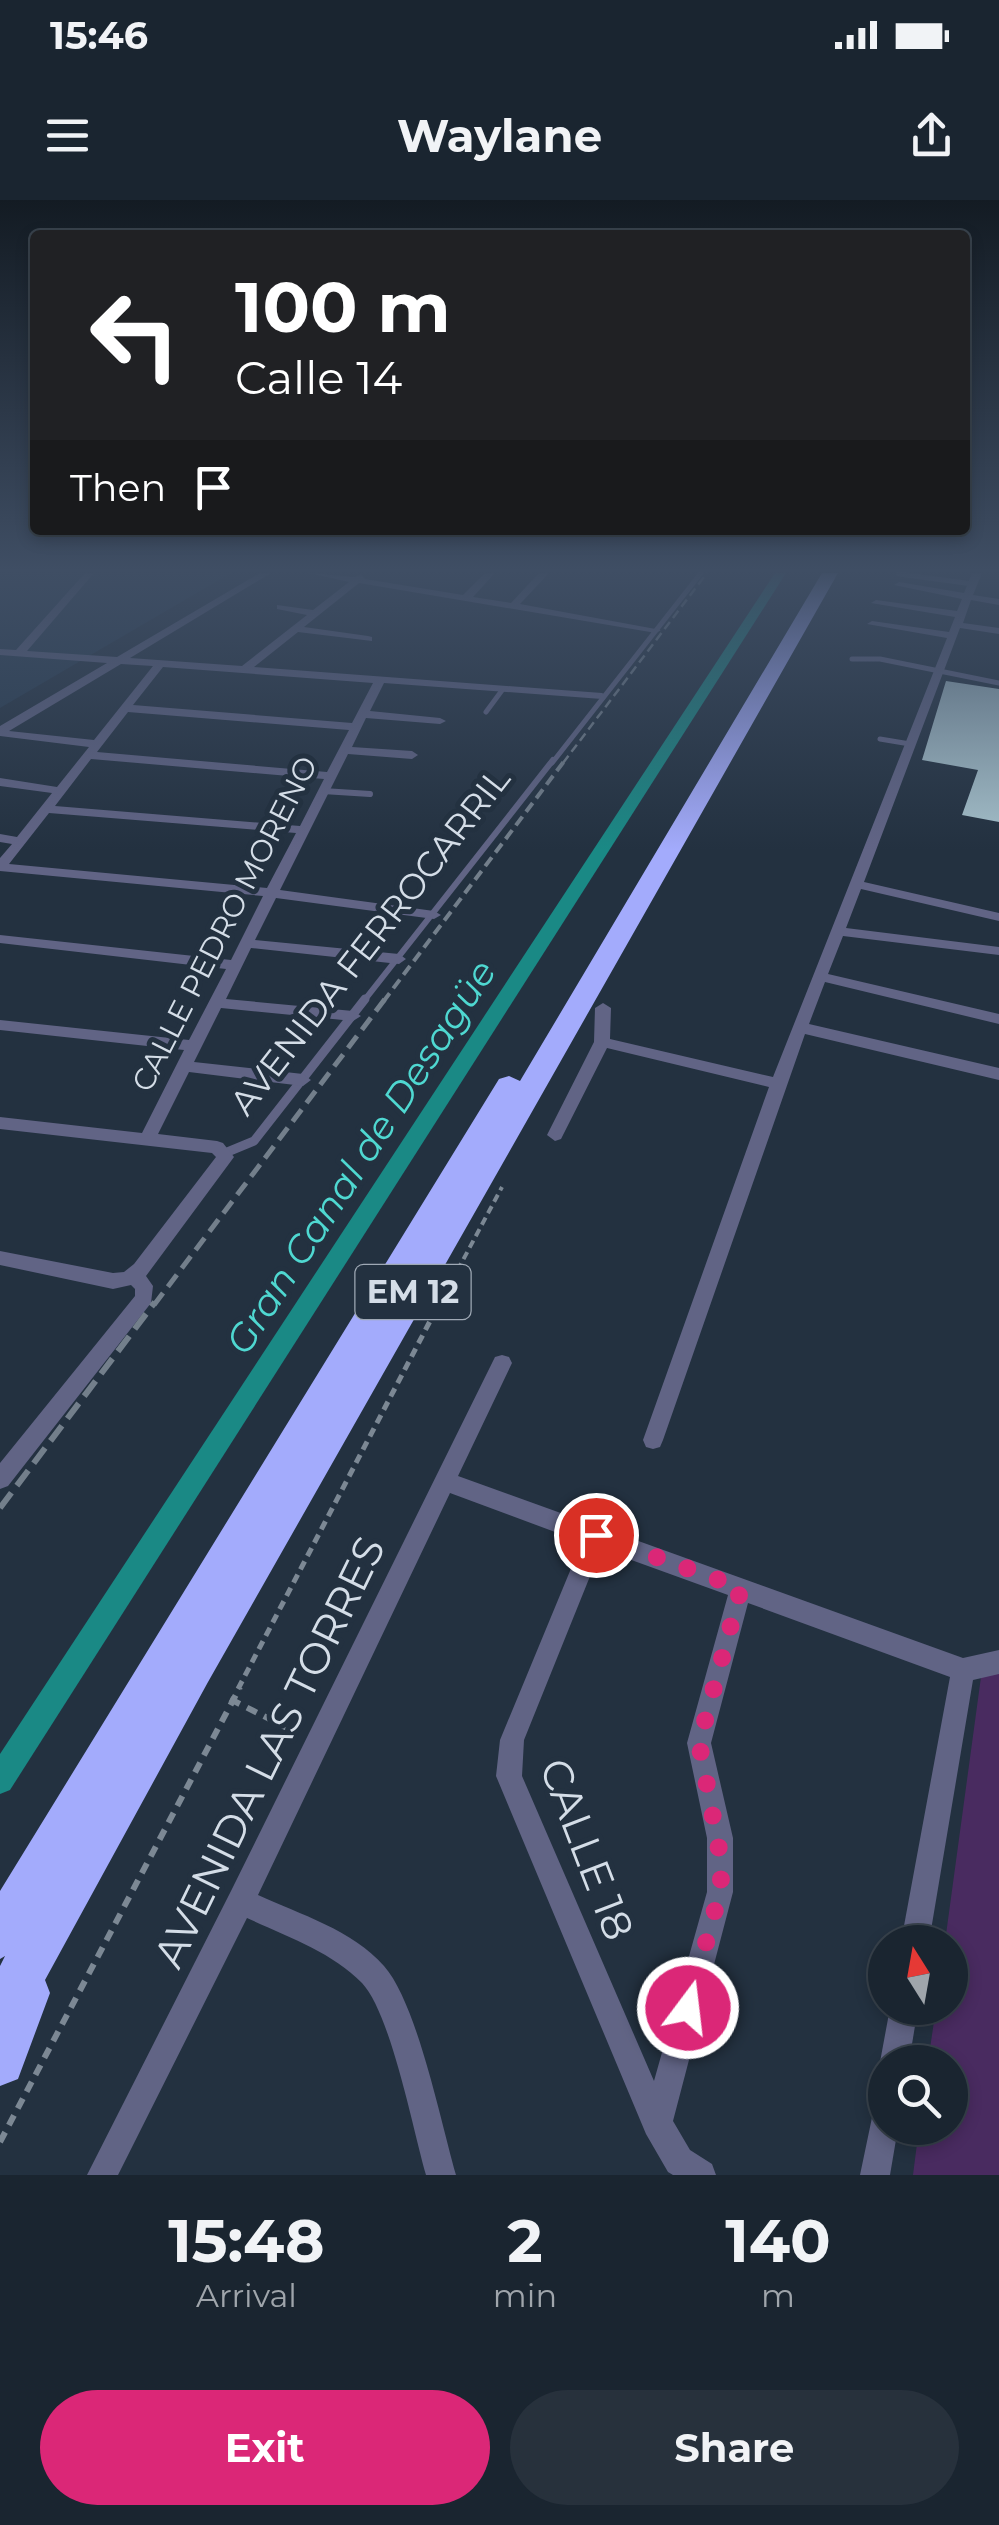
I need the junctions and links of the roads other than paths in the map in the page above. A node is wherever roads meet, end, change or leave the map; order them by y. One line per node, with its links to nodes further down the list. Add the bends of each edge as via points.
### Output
1 (109, 665): 20 (street)
2 (159, 665): 16 (street)
3 (176, 665): 10 (street)
4 (250, 665): 10 (street)
5 (627, 665): 15 (lane, AVENIDA FERROCARRIL)
6 (761, 665): 76 (highway, EM 12)
7 (776, 665): 75 (highway, EM 12)
8 (910, 665): 11 (lane)
9 (940, 665): 11 (street)
10 (244, 670): 12 (street)
11 (938, 671): 13 (lane); 22 (street)
12 (380, 680): 14 (street); 18 (street, CALLE PEDRO MORENO)
13 (999, 682)
14 (503, 689): 15 (street); 17 (lane)
15 (602, 696): 38 (lane, AVENIDA FERROCARRIL)
16 (126, 708): 18 (street); 23 (street)
17 (486, 712)
18 (359, 720): 19 (street); 24 (street, CALLE PEDRO MORENO)
19 (440, 721)
20 (0, 732): 23 (street)
21 (880, 739): 22 (lane)
22 (910, 744): 36 (street)
23 (93, 750): 26 (street); 28 (street)
24 (343, 750): 25 (street); 26 (street, CALLE PEDRO MORENO)
25 (412, 755)
26 (331, 776): 29 (street, CALLE PEDRO MORENO)
27 (0, 782): 28 (street)
28 (61, 790): 31 (street)
29 (323, 791): 30 (lane); 32 (street, CALLE PEDRO MORENO)
30 (370, 794)
31 (46, 809): 32 (street); 34 (street)
32 (304, 830): 37 (street, CALLE PEDRO MORENO)
33 (0, 838): 34 (street)
34 (20, 841): 35 (street)
35 (0, 867): 37 (street)
36 (856, 884): 39 (street); 40 (street)
37 (272, 893): 38 (street); 42 (street, CALLE PEDRO MORENO)
38 (434, 915): 44 (lane, AVENIDA FERROCARRIL)
39 (999, 917)
40 (838, 931): 43 (street); 46 (street)
41 (0, 939): 45 (street)
42 (246, 943): 44 (street); 45 (street, CALLE PEDRO MORENO)
43 (999, 951)
44 (399, 959): 49 (lane, AVENIDA FERROCARRIL)
45 (235, 965): 47 (street, CALLE PEDRO MORENO)
46 (822, 976): 50 (street); 52 (street)
47 (215, 1003): 49 (street); 54 (street, CALLE PEDRO MORENO)
48 (603, 1008): 53 (street)
49 (353, 1016): 57 (lane, AVENIDA FERROCARRIL)
50 (999, 1020)
51 (0, 1025): 54 (street)
52 (802, 1028): 56 (street); 58 (street)
53 (602, 1042): 58 (street); 60 (street)
54 (194, 1046): 55 (street, CALLE PEDRO MORENO)
55 (184, 1066): 57 (street); 61 (street, CALLE PEDRO MORENO)
56 (999, 1074)
57 (303, 1080): 62 (lane, AVENIDA FERROCARRIL, via 254,1141)
58 (778, 1084): 66 (street)
59 (0, 1123): 61 (street)
60 (555, 1134)
61 (147, 1139): 62 (street, via 217,1146)
62 (225, 1153): 64 (street, AVENIDA FERROCARRIL, via 224,1163)
63 (0, 1258): 64 (street, via 113,1280)
64 (134, 1276): 67 (street, via 144,1298)
65 (502, 1362): 68 (street, AVENIDA LAS TORRES)
66 (653, 1440)
67 (0, 1479)
68 (446, 1482): 69 (street); 73 (street, AVENIDA LAS TORRES)
69 (596, 1535): 70 (street); 79 (street, CALLE 18, via 512,1740 509,1776)
70 (741, 1588): 72 (street); 79 (street, via 699,1743 720,1838 720,1892)
71 (999, 1662): 72 (street)
72 (962, 1670): 74 (street)
73 (241, 1901): 81 (street, AVENIDA LAS TORRES); 82 (street, via 374,1975 393,2013)
74 (919, 1925)
75 (51, 1926): 77 (highway, EM 12); 78 (highway)
76 (0, 1935)
77 (0, 2013)
78 (0, 2060)
79 (657, 2122): 83 (street, CALLE 18, via 679,2162)
80 (880, 2145): 84 (street)
81 (102, 2175)
82 (441, 2175)
83 (701, 2175)
84 (875, 2175)

